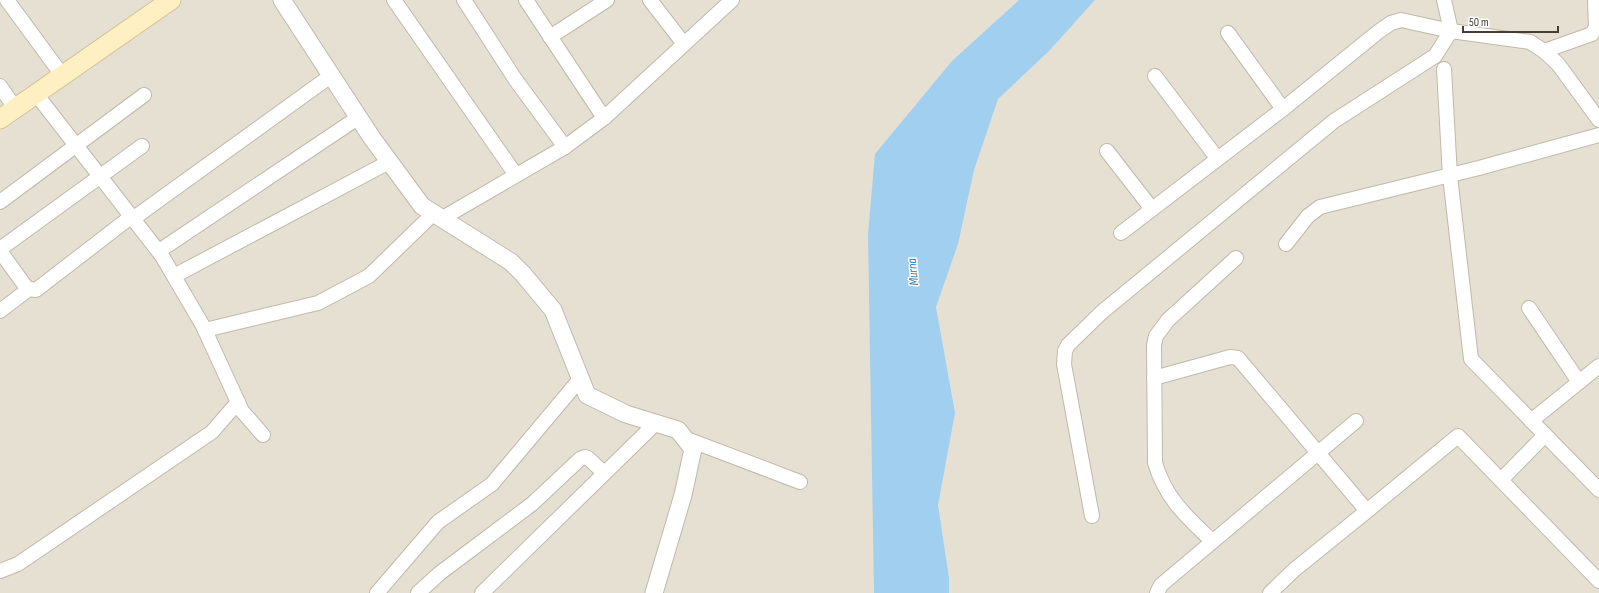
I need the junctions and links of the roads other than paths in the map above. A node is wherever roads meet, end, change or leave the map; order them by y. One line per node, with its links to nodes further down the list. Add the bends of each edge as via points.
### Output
1 (7, 0): 18 (street)
2 (171, 0): 18 (main road)
3 (282, 0): 19 (street)
4 (394, 0): 36 (street)
5 (464, 0): 32 (street, via 515,79)
6 (526, 0): 14 (street)
7 (607, 0): 14 (street)
8 (650, 0): 15 (street)
9 (732, 0): 15 (street)
10 (1444, 0): 12 (street)
11 (1594, 2): 16 (street, via 1596,27 1592,34)
12 (1451, 31): 16 (street, via 1530,42); 24 (street, via 1401,20 1391,24); 70 (street, via 1435,56 1334,121 1102,312 1068,346 1064,364)
13 (1228, 33): 24 (street)
14 (550, 37): 27 (street)
15 (684, 44): 27 (street)
16 (1544, 51): 28 (street, via 1558,64)
17 (1444, 69): 37 (street)
18 (62, 75): 22 (main road)
19 (332, 75): 26 (street); 42 (street)
20 (1154, 76): 34 (street)
21 (0, 86): 25 (street)
22 (36, 94): 25 (main road); 30 (street)
23 (144, 95): 30 (street)
24 (1283, 109): 34 (street)
25 (8, 113)
26 (359, 117): 35 (street); 46 (street)
27 (604, 118): 32 (street)
28 (1599, 120)
29 (1599, 135): 37 (street)
30 (77, 146): 38 (street); 39 (street)
31 (142, 146): 38 (street)
32 (565, 147): 36 (street)
33 (1107, 151): 40 (street)
34 (1217, 158): 40 (street)
35 (389, 162): 41 (street, via 422,206); 48 (street)
36 (516, 175): 41 (street)
37 (1450, 176): 44 (street, via 1320,207 1308,216); 59 (street, via 1471,359)
38 (101, 177): 42 (street); 45 (street)
39 (0, 202)
40 (1152, 209): 43 (street)
41 (437, 216): 52 (street, via 369,276 318,303); 54 (street, via 511,262 523,274 553,310)
42 (133, 217): 46 (street); 49 (street, via 39,289)
43 (1122, 233)
44 (1286, 244)
45 (0, 251): 49 (street)
46 (159, 251): 48 (street)
47 (1236, 258): 55 (street, via 1161,328 1154,345)
48 (174, 276): 52 (street)
49 (29, 289): 51 (street)
50 (1529, 308): 56 (street)
51 (0, 311)
52 (205, 330): 57 (street)
53 (1599, 366): 56 (street)
54 (581, 378): 60 (street, via 587,395 626,414); 74 (street, via 492,484 438,522)
55 (1154, 378): 64 (street, via 1230,357 1238,358); 71 (street, via 1153,447 1158,472 1177,507)
56 (1579, 382): 59 (street)
57 (238, 402): 61 (street); 72 (street, via 212,432 18,564)
58 (1356, 421): 64 (street)
59 (1531, 421): 62 (street)
60 (656, 423): 63 (street, via 678,430); 65 (street)
61 (263, 435)
62 (1545, 435): 66 (street); 68 (street)
63 (684, 438): 67 (street); 77 (street, via 693,450 684,495)
64 (1317, 452): 69 (street); 71 (street)
65 (604, 473): 75 (street, via 588,458 580,458 532,504 440,573); 76 (street)
66 (1501, 480): 69 (street, via 1458,436); 73 (street)
67 (800, 482)
68 (1599, 490)
69 (1367, 511): 79 (street, via 1294,570)
70 (1092, 516)
71 (1212, 541): 78 (street, via 1161,585)
72 (0, 571)
73 (1599, 581)
74 (377, 593)
75 (418, 593)
76 (482, 593)
77 (654, 593)
78 (1157, 593)
79 (1270, 593)

